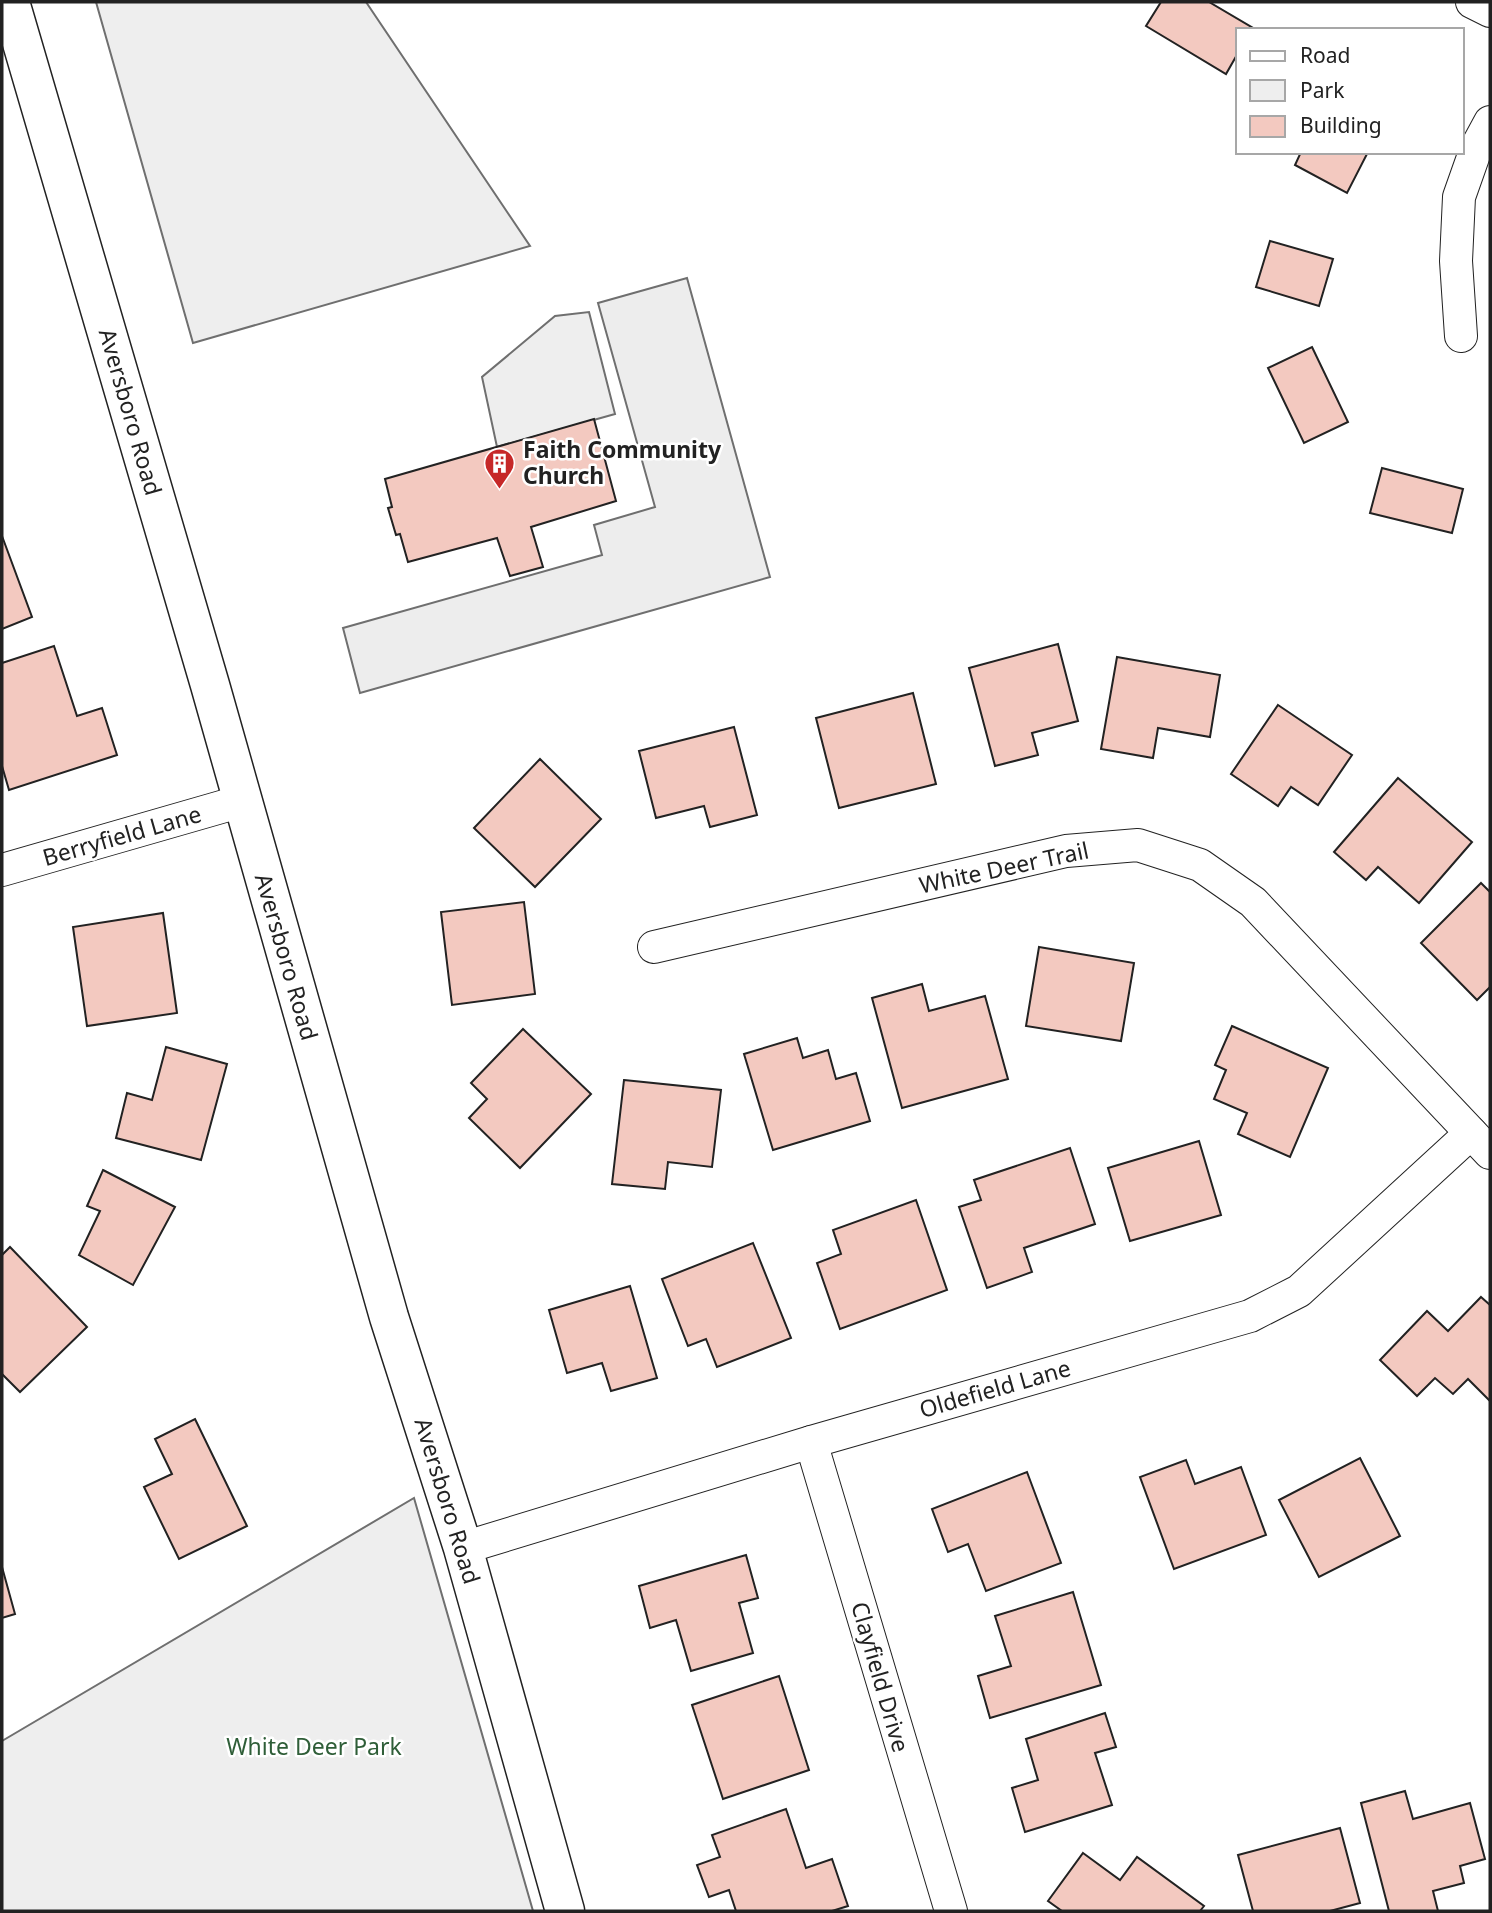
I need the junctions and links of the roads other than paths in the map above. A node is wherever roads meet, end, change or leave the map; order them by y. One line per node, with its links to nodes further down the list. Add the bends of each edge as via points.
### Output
1 (10, 2): 6 (street, Aversboro Road)
2 (1472, 2): 3 (street)
3 (1490, 11)
4 (1490, 122): 5 (street, via 1459,197 1456,261)
5 (1461, 336)
6 (242, 802): 7 (street, Berryfield Lane); 11 (street, Aversboro Road, via 389,1317)
7 (2, 870)
8 (654, 947): 9 (street, White Deer Trail, via 1066,851 1138,845 1200,865 1253,902)
9 (1481, 1143): 10 (street, Oldefield Lane, via 1298,1291 1250,1316)
10 (811, 1442): 11 (street, Oldefield Lane); 13 (street, Clayfield Drive)
11 (463, 1548): 12 (street, Aversboro Road)
12 (565, 1911)
13 (951, 1911)

